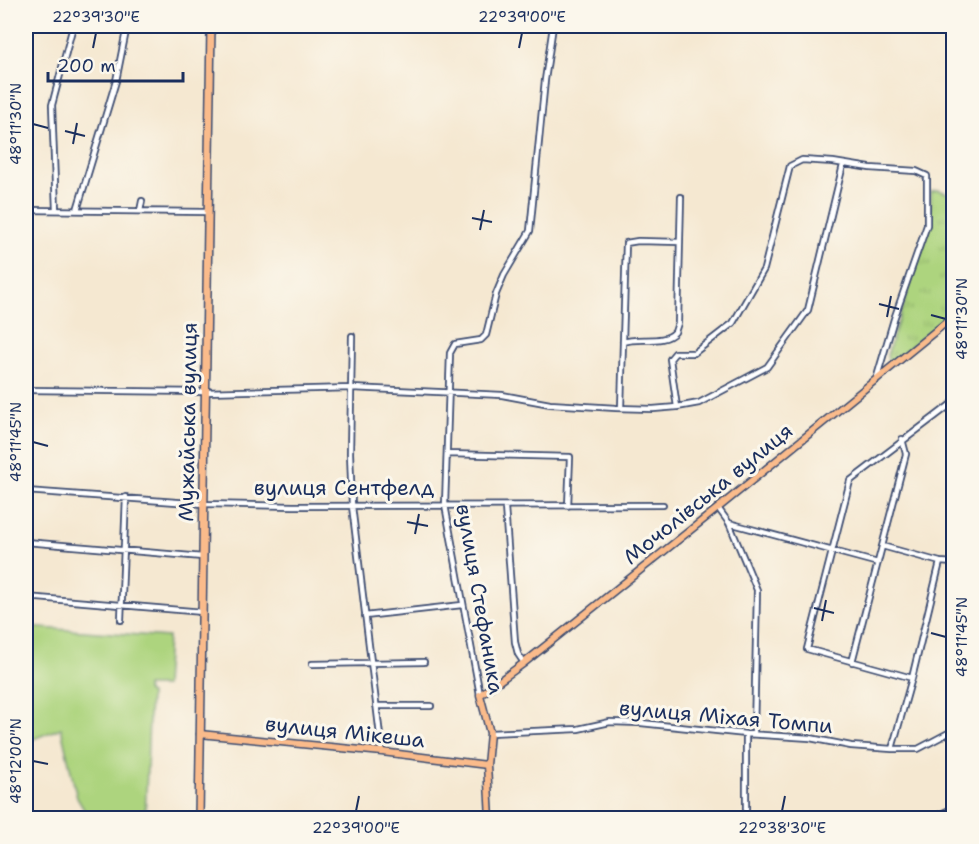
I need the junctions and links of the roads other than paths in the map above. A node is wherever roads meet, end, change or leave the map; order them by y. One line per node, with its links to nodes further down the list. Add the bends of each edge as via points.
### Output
1 (73, 26): 9 (street, via 52,105)
2 (127, 26): 10 (street, via 116,81)
3 (211, 26): 12 (highway, Мужайська вулиця)
4 (553, 26): 21 (street, вулиця Стефаника, via 530,231 504,275 486,335 452,348)
5 (843, 165): 17 (street, via 916,171 927,176 927,225); 23 (street, via 808,310 767,367 699,403); 23 (street, via 802,160 790,166 764,269 733,323 694,353 675,353 670,359)
6 (681, 197): 13 (street)
7 (142, 201): 11 (street)
8 (26, 210): 9 (street)
9 (56, 210): 10 (street)
10 (77, 210): 11 (street)
11 (140, 211): 12 (street)
12 (208, 212): 20 (highway, Мужайська вулиця)
13 (680, 242): 16 (street, via 675,332 666,339 632,338); 16 (street, via 626,243)
14 (954, 316): 17 (main road, Мочолівська вулиця)
15 (352, 336): 18 (street)
16 (623, 342): 24 (street)
17 (876, 380): 35 (main road, Мочолівська вулиця)
18 (352, 388): 20 (street); 21 (street); 32 (street)
19 (26, 390): 20 (street)
20 (205, 392): 29 (highway, Мужайська вулиця)
21 (449, 393): 24 (street, via 502,394 550,404); 26 (street, вулиця Стефаника)
22 (954, 402): 25 (street)
23 (677, 407): 24 (street)
24 (621, 408)
25 (902, 440): 38 (street, via 906,454); 40 (street, via 850,481)
26 (447, 454): 30 (street, вулиця Стефаника); 33 (street, via 570,457)
27 (26, 491): 28 (street, вулиця Сентфелд)
28 (126, 497): 29 (street, вулиця Сентфелд); 39 (street)
29 (204, 504): 32 (street, вулиця Сентфелд); 41 (highway, Мужайська вулиця)
30 (445, 505): 32 (street, вулиця Сентфелд); 34 (street, вулиця Сентфелд); 47 (street, вулиця Стефаника)
31 (663, 505): 33 (street, вулиця Сентфелд)
32 (352, 506): 49 (street)
33 (568, 506): 34 (street, вулиця Сентфелд)
34 (505, 507): 54 (street, via 515,642)
35 (718, 508): 36 (street); 54 (main road, Мочолівська вулиця)
36 (729, 523): 40 (street); 64 (street, via 757,590)
37 (26, 542): 39 (street)
38 (882, 546): 42 (street); 43 (street)
39 (125, 549): 41 (street); 46 (street)
40 (832, 550): 43 (street); 52 (street, via 807,649)
41 (203, 557): 48 (highway, Мужайська вулиця)
42 (940, 562): 44 (street); 56 (street)
43 (878, 563): 52 (street)
44 (954, 563)
45 (26, 597): 46 (street)
46 (122, 604): 48 (street); 50 (street)
47 (462, 605): 49 (street); 57 (street, вулиця Стефаника)
48 (203, 612): 62 (highway, Мужайська вулиця)
49 (365, 616): 53 (street)
50 (121, 620)
51 (424, 662): 53 (street)
52 (852, 662): 56 (street)
53 (370, 663): 55 (street); 58 (street)
54 (524, 663): 57 (main road, Мочолівська вулиця)
55 (312, 664)
56 (912, 678): 65 (street)
57 (480, 695): 61 (main road, вулиця Стефаника)
58 (376, 706): 59 (street); 66 (street)
59 (431, 706)
60 (954, 730): 65 (street, вулиця Міхая Томпи, via 918,749)
61 (490, 733): 63 (street, вулиця Міхая Томпи, via 578,729 610,722); 67 (main road, вулиця Стефаника)
62 (200, 734): 66 (main road, вулиця Мікеша); 69 (highway, Мужайська вулиця)
63 (746, 734): 64 (street, вулиця Міхая Томпи); 71 (street)
64 (754, 734): 65 (street, вулиця Міхая Томпи)
65 (892, 749)
66 (382, 752): 67 (main road, вулиця Мікеша)
67 (487, 765): 70 (main road, вулиця Стефаника)
68 (954, 808): 72 (street)
69 (199, 819)
70 (490, 819)
71 (746, 819)
72 (932, 819)

